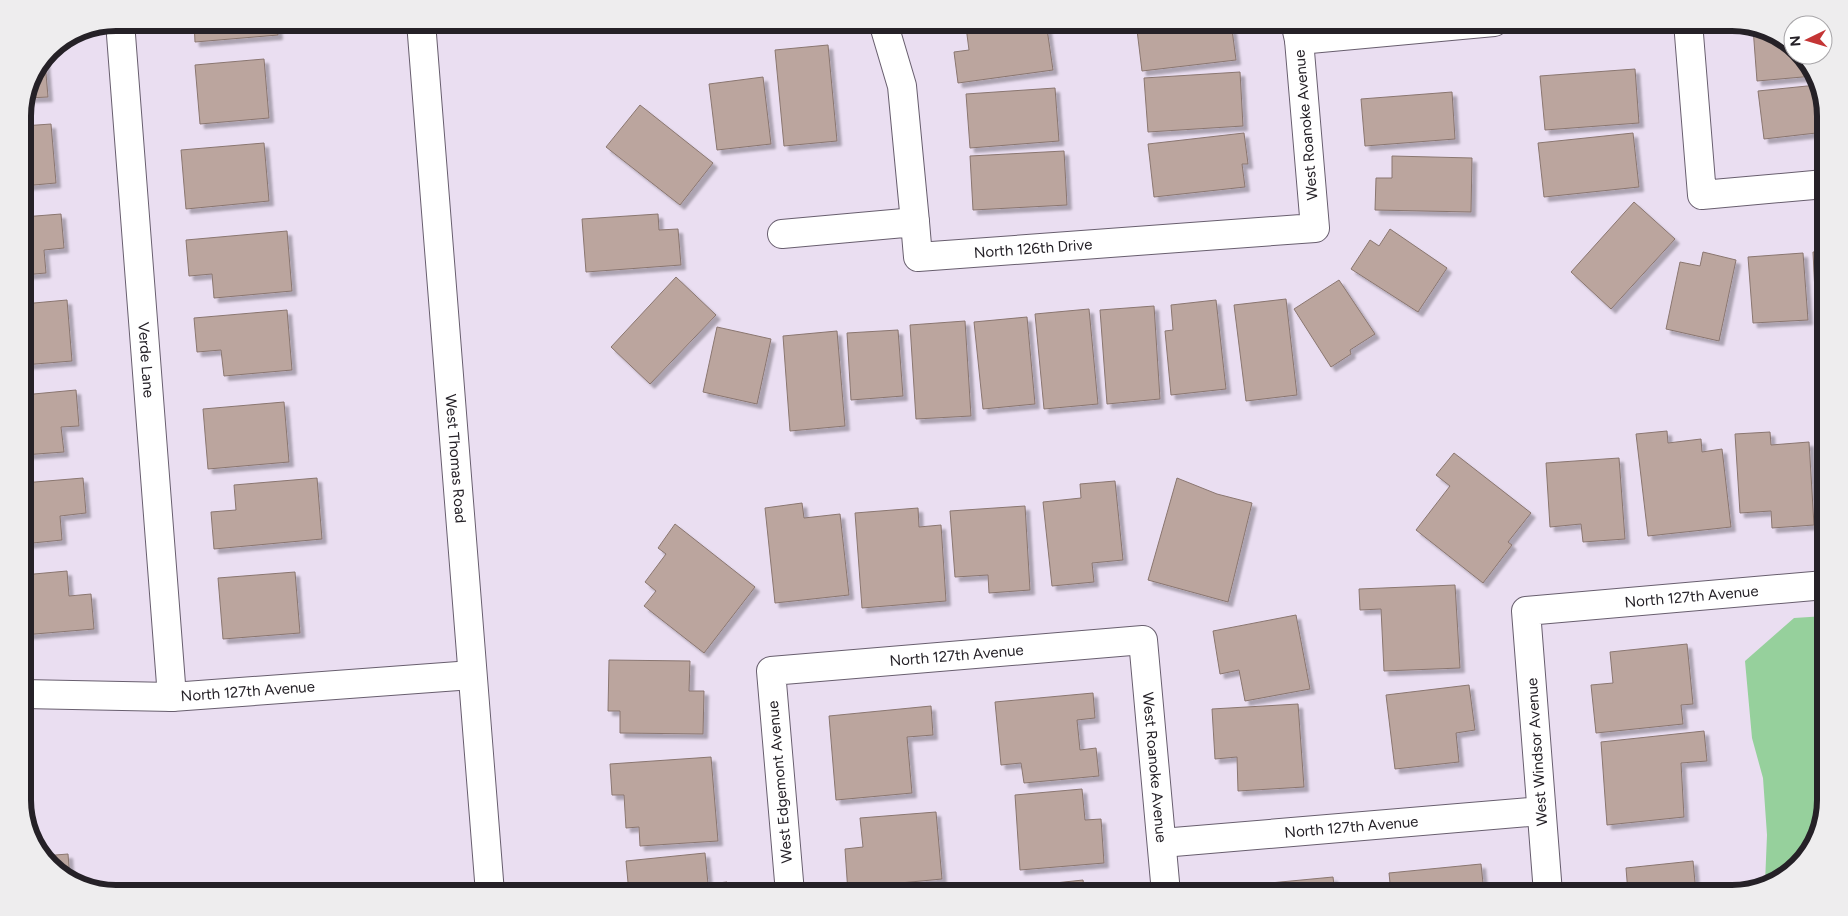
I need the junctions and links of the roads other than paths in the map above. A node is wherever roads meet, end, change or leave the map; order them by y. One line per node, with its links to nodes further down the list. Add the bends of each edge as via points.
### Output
1 (121, 31): 16 (street, Verde Lane)
2 (422, 31): 14 (street, West Thomas Road)
3 (886, 31): 7 (street, via 902,86)
4 (1297, 31): 8 (street, West Roanoke Avenue)
5 (1689, 31): 6 (street, via 1702,195)
6 (1817, 185)
7 (915, 222): 8 (street, North 126th Drive, via 918,257); 9 (street)
8 (1315, 228)
9 (782, 234)
10 (1817, 586): 11 (street, North 127th Avenue)
11 (1526, 611): 17 (street, West Windsor Avenue)
12 (1143, 640): 13 (street, North 127th Avenue); 18 (street, West Roanoke Avenue)
13 (771, 670): 20 (street, West Edgemont Avenue)
14 (472, 675): 16 (street, North 127th Avenue); 19 (street, West Thomas Road)
15 (31, 694): 16 (street, North 127th Avenue)
16 (172, 697)
17 (1541, 811): 18 (street, North 127th Avenue); 22 (street, West Windsor Avenue)
18 (1162, 844): 21 (street, West Roanoke Avenue)
19 (489, 885)
20 (789, 885)
21 (1165, 885)
22 (1547, 885)

